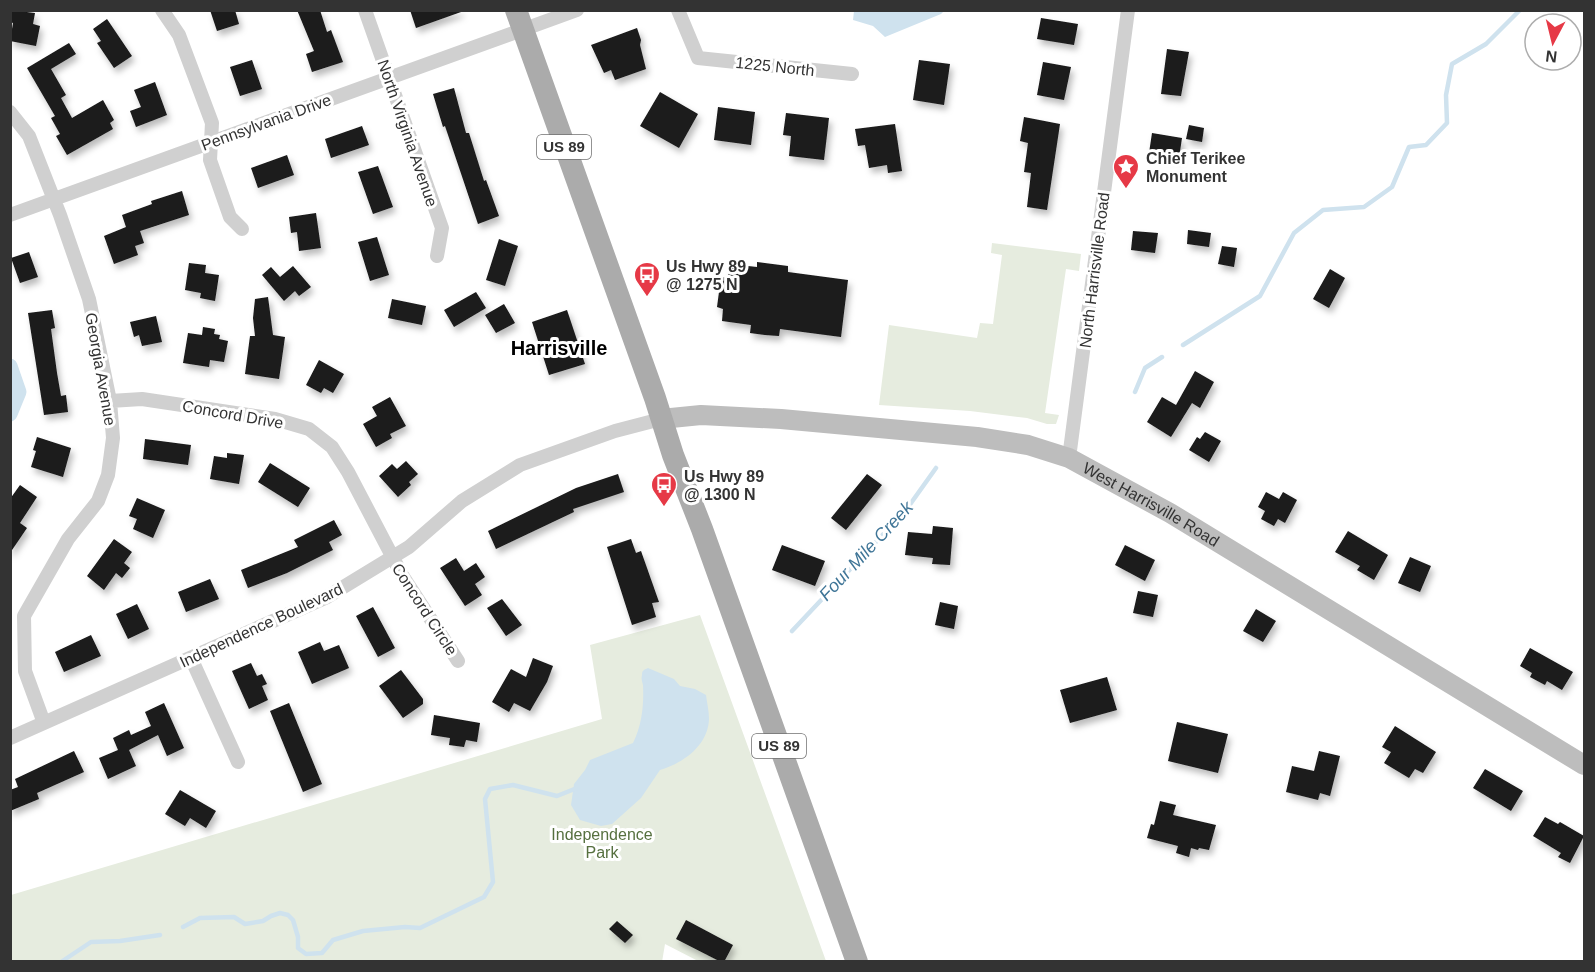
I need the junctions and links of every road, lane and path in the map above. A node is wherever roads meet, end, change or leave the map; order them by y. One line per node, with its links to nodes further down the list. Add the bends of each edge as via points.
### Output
1 (162, 10): 10 (street, via 179,35 212,123)
2 (364, 10): 8 (street, North Virginia Avenue)
3 (577, 10): 6 (street, Pennsylvania Drive)
4 (678, 10): 7 (street, 1225 North, via 698,58)
5 (1128, 10): 17 (street, North Harrisville Road)
6 (519, 20): 8 (street, Pennsylvania Drive); 16 (main road, US 89)
7 (852, 74)
8 (389, 78): 10 (street, Pennsylvania Drive); 14 (street, North Virginia Avenue, via 442,228)
9 (10, 112): 11 (street, Georgia Avenue, via 29,136)
10 (211, 142): 11 (street, Pennsylvania Drive); 13 (street, via 210,160 230,217)
11 (54, 199): 12 (street, Pennsylvania Drive); 15 (street, Georgia Avenue, via 89,299)
12 (10, 215)
13 (242, 229)
14 (436, 256)
15 (110, 400): 18 (street, Concord Drive, via 142,399 275,418 309,429 332,447); 21 (street, Georgia Avenue, via 113,438 108,475 98,501 68,539 24,616 25,671)
16 (661, 419): 17 (main road, West Harrisville Road, via 701,415 929,432 1028,445); 18 (street, Independence Boulevard, via 520,465 462,501); 25 (main road, US 89)
17 (1069, 458): 24 (main road, West Harrisville Road, via 1170,513)
18 (392, 558): 19 (street, Independence Boulevard, via 327,597); 20 (street, Concord Circle)
19 (191, 658): 21 (street, Independence Boulevard); 23 (street)
20 (458, 661)
21 (44, 723): 22 (street, Independence Boulevard)
22 (10, 738)
23 (238, 762)
24 (1584, 765)
25 (857, 962)

